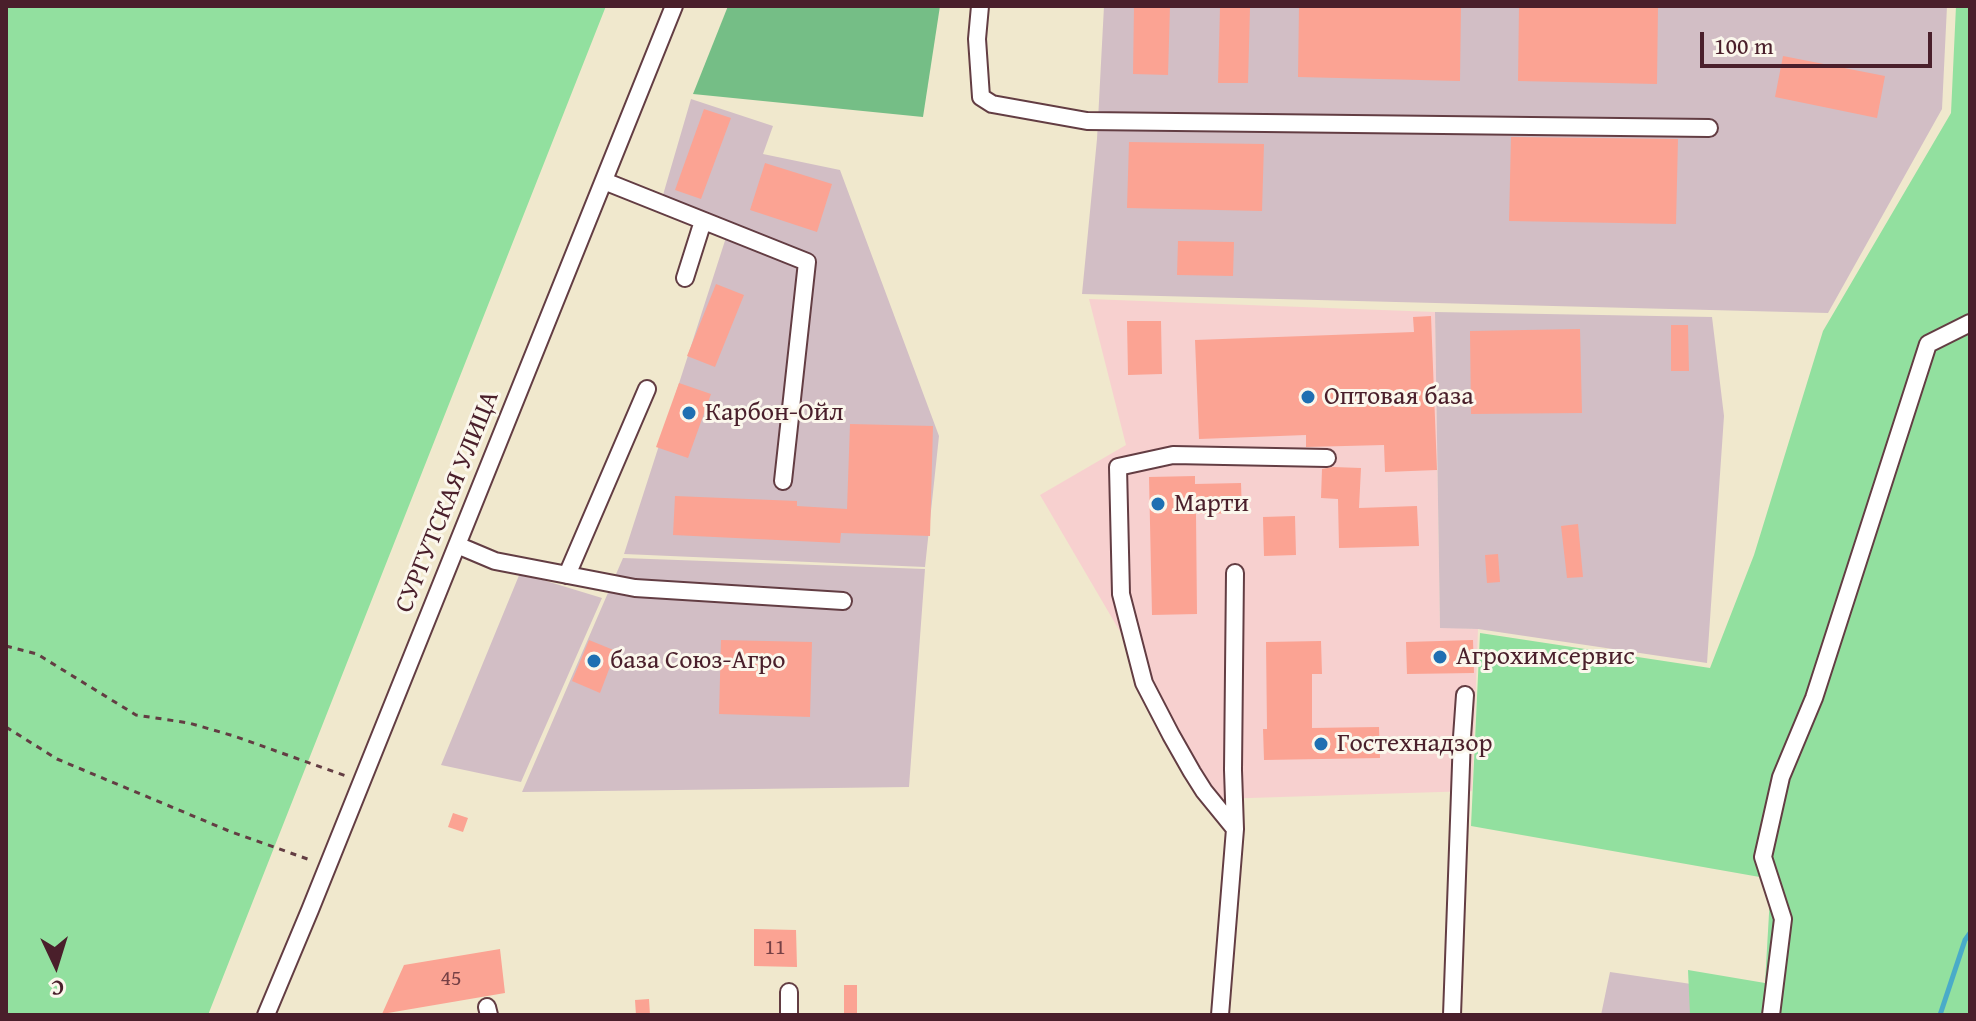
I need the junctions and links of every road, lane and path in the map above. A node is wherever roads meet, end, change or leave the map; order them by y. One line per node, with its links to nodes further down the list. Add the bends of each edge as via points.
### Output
1 (674, 6): 4 (street, СУРГУТСКАЯ УЛИЦА)
2 (980, 6): 3 (street, via 981,97 992,104 1087,121)
3 (1709, 128)
4 (604, 181): 5 (street); 11 (street, СУРГУТСКАЯ УЛИЦА)
5 (703, 221): 6 (street); 10 (street, via 807,262)
6 (685, 278)
7 (1970, 323): 26 (street, via 1928,344 1814,698 1781,777 1763,857 1783,919)
8 (647, 389): 13 (street)
9 (1327, 458): 19 (street, via 1173,455 1118,467 1121,594 1144,683 1198,781)
10 (783, 481)
11 (457, 545): 13 (street, via 495,561); 18 (street, СУРГУТСКАЯ УЛИЦА)
12 (1235, 573): 19 (street)
13 (567, 575): 14 (street, via 635,588)
14 (843, 601)
15 (6, 646): 18 (path, via 37,654 136,715 234,736)
16 (1465, 695): 25 (street)
17 (6, 727): 20 (path, via 57,759)
18 (361, 782): 20 (street, СУРГУТСКАЯ УЛИЦА)
19 (1235, 829): 24 (street)
20 (328, 866): 22 (street, СУРГУТСКАЯ УЛИЦА)
21 (789, 992): 23 (street)
22 (266, 1015)
23 (789, 1015)
24 (1220, 1015)
25 (1452, 1015)
26 (1771, 1015)

